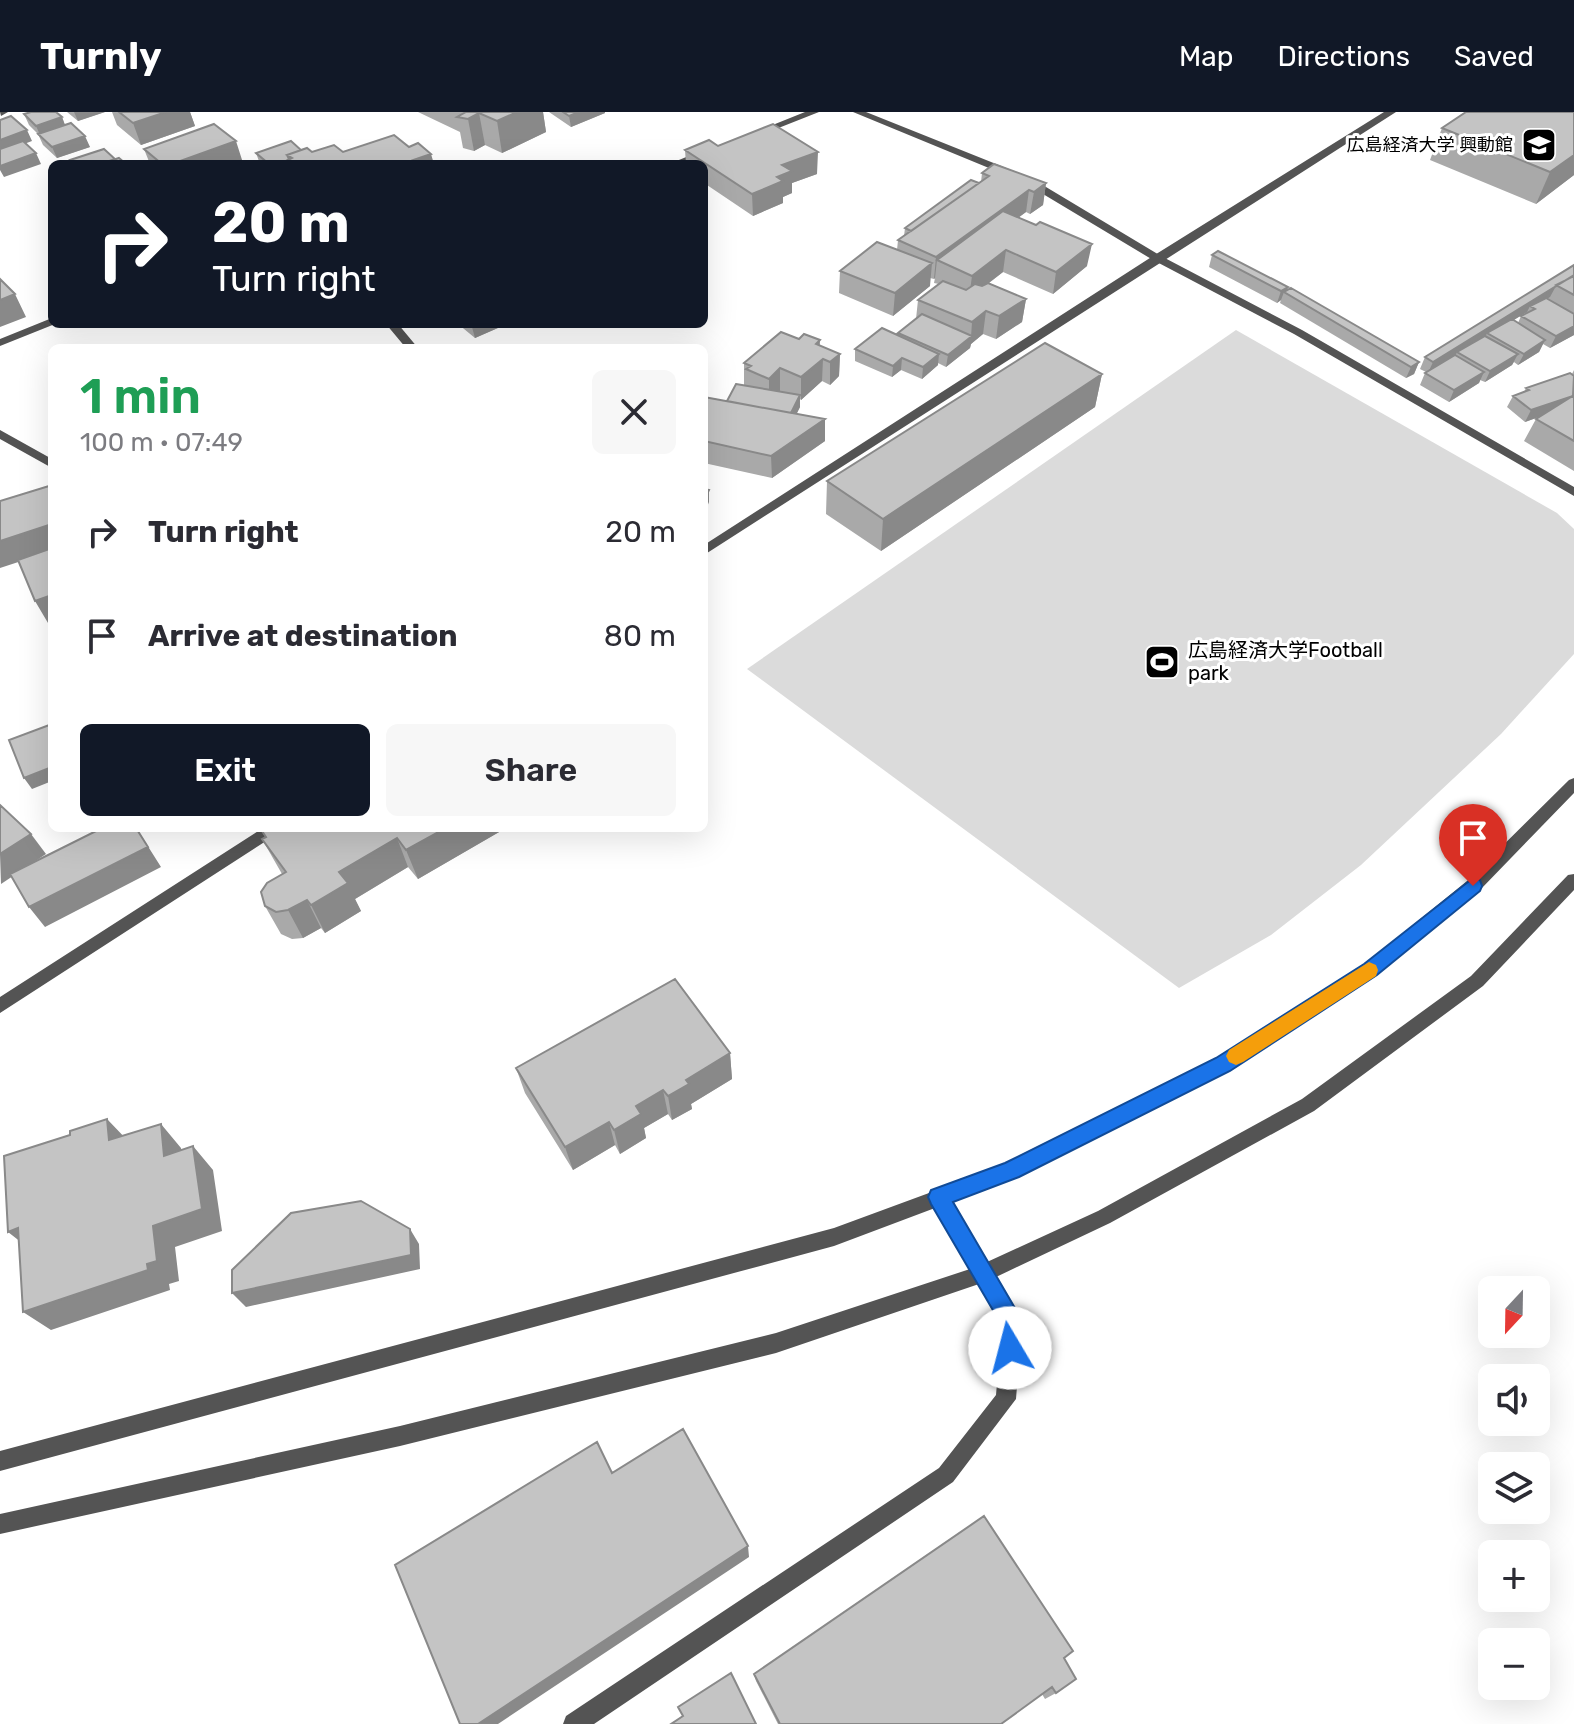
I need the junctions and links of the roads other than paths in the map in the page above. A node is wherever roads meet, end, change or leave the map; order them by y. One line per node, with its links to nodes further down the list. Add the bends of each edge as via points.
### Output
1 (814, 112): 4 (street)
2 (858, 112): 7 (street, via 1027,180)
3 (1391, 112): 7 (street)
4 (744, 138)
5 (716, 148): 6 (street)
6 (684, 160)
7 (1157, 258): 14 (street, via 1298,332); 15 (street)
8 (48, 323): 10 (street)
9 (395, 328): 11 (street)
10 (0, 343)
11 (409, 344)
12 (0, 434): 13 (street)
13 (48, 462)
14 (1574, 492)
15 (708, 548)
16 (1574, 784): 20 (street, via 1473,886 1357,978 1223,1065 1011,1171)
17 (269, 832): 19 (street)
18 (1574, 880): 21 (street, via 1477,981 1308,1105 1104,1217)
19 (0, 1006)
20 (938, 1197): 21 (street); 22 (street, via 834,1237)
21 (984, 1273): 23 (street, via 776,1343 400,1436); 24 (street, via 1012,1322 1006,1399 946,1475)
22 (0, 1461)
23 (0, 1524)
24 (574, 1724)

